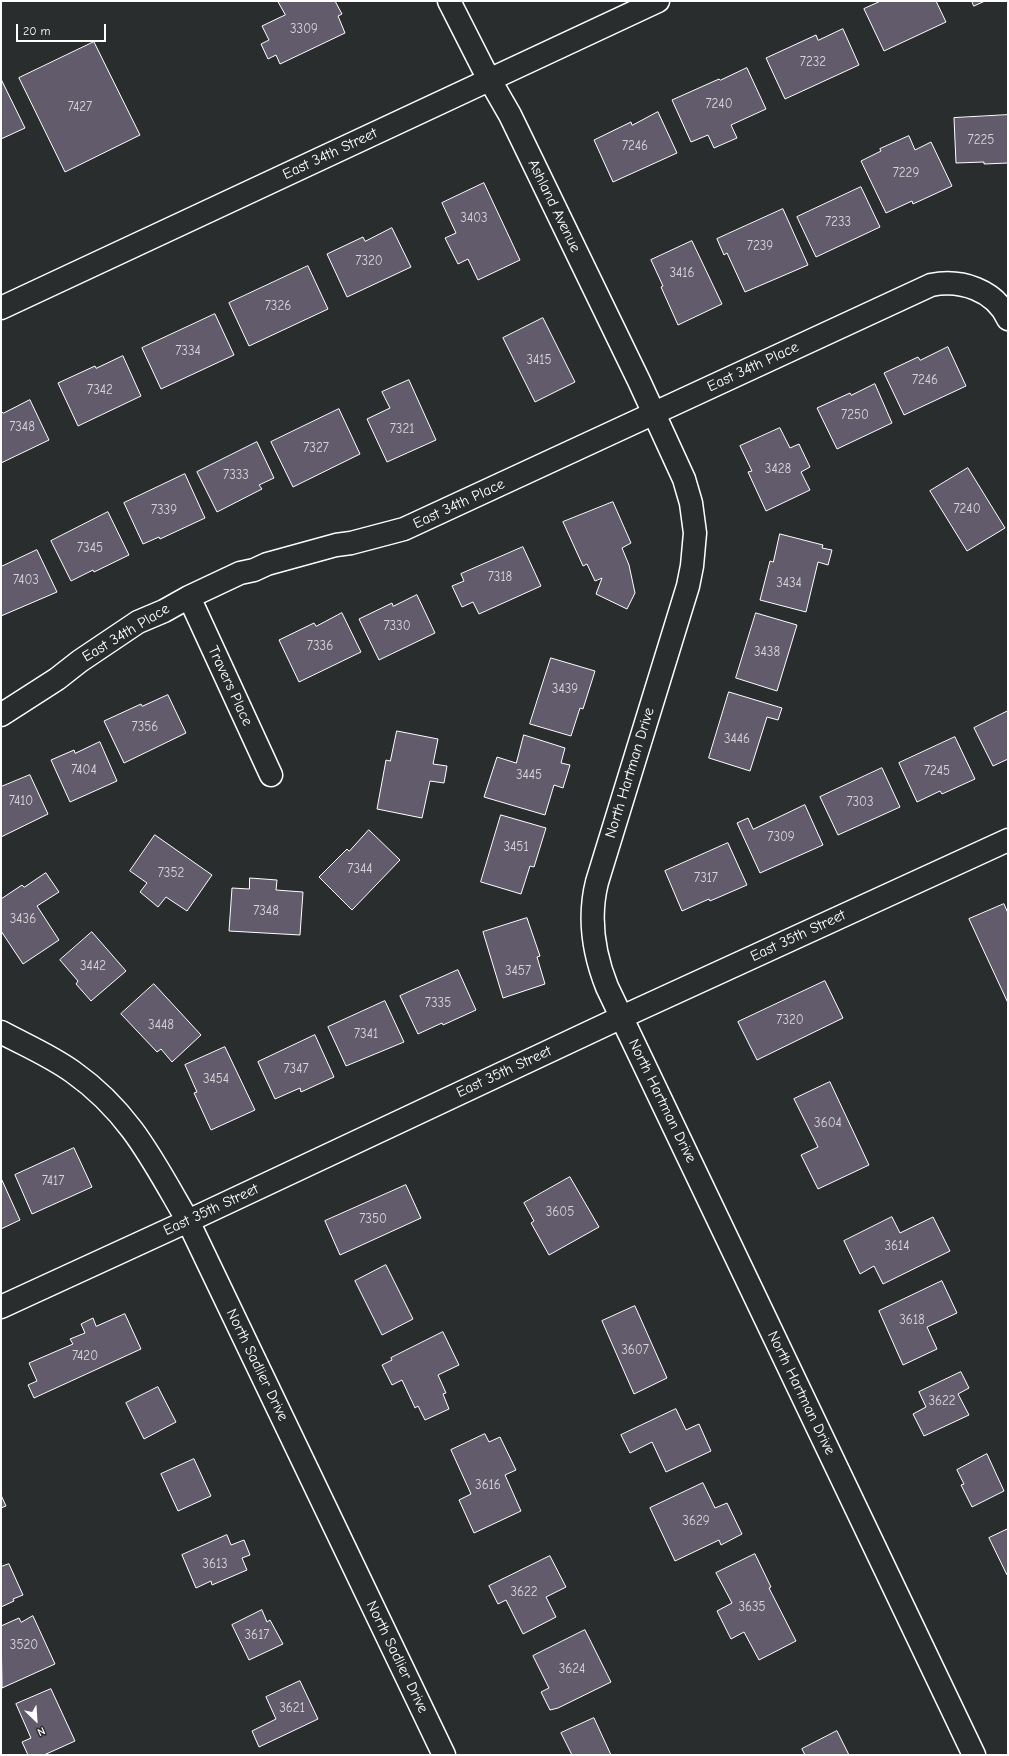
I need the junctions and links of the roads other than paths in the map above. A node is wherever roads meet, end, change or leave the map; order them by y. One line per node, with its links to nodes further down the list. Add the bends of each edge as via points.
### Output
1 (449, 1): 3 (street, Ashland Avenue)
2 (658, 1): 3 (street, East 34th Street)
3 (490, 79): 4 (street, East 34th Street); 6 (street, Ashland Avenue, via 510,115)
4 (1, 308)
5 (1008, 319): 6 (street, East 34th Place, via 1000,306 983,291 952,283 931,285)
6 (654, 413): 7 (street, East 34th Place, via 404,529 267,564 240,573); 11 (street, North Hartman Drive, via 688,490 694,519 693,556 688,586 594,893 592,916 595,952)
7 (188, 597): 8 (street, East 34th Place, via 138,622 68,669 58,679); 9 (street, Travers Place)
8 (1, 715)
9 (271, 775)
10 (1008, 840): 11 (street, East 35th Street)
11 (622, 1017): 13 (street, East 35th Street); 16 (street, North Hartman Drive)
12 (1, 1032): 13 (street, North Sadlier Drive, via 68,1069 101,1095 143,1142)
13 (188, 1221): 14 (street, East 35th Street); 15 (street, North Sadlier Drive)
14 (1, 1307)
15 (444, 1755)
16 (974, 1755)

